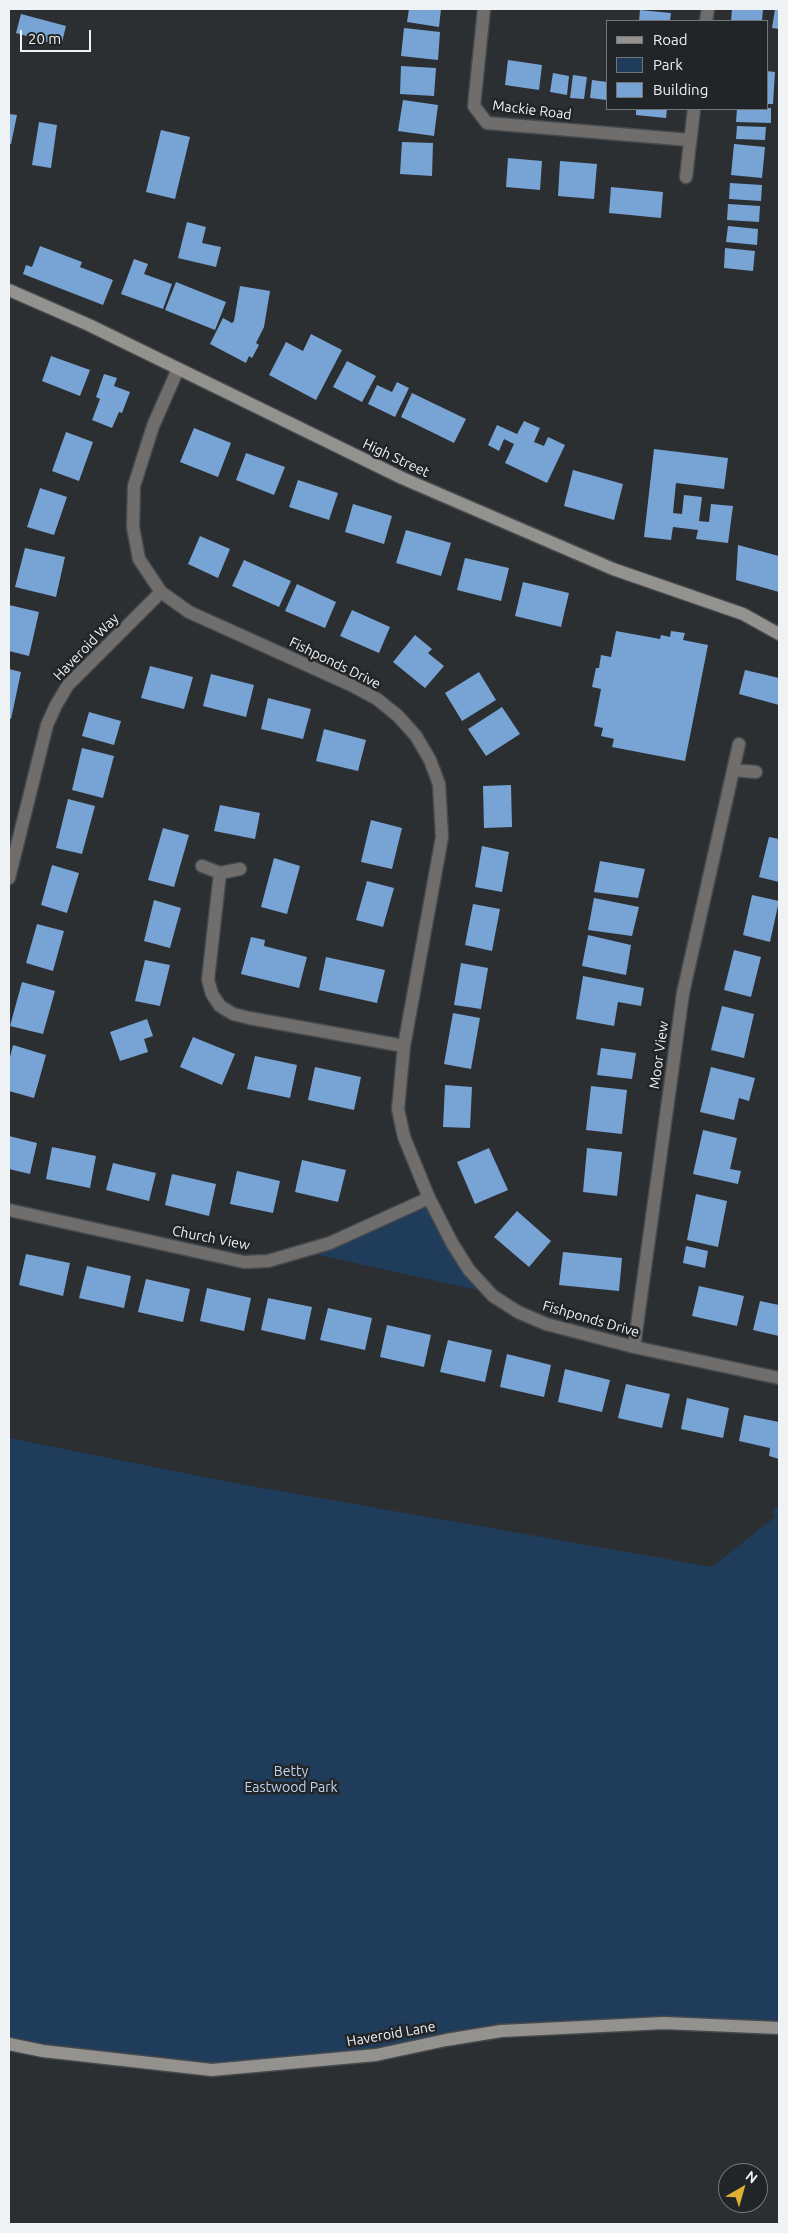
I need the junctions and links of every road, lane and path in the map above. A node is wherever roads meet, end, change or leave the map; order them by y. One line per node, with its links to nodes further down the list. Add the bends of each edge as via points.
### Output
1 (484, 9): 3 (street, Mackie Road, via 474,106 486,123)
2 (694, 110): 3 (street)
3 (690, 140): 4 (street)
4 (686, 177)
5 (9, 290): 6 (street, High Street)
6 (178, 369): 7 (street, Fishponds Drive, via 150,434 134,486 133,527 139,559); 8 (street, High Street, via 402,478 613,569 743,614)
7 (161, 592): 15 (street, Haveroid Way, via 68,685 56,705 47,725); 16 (street, Fishponds Drive, via 189,612 377,699 416,736 430,760 439,784 442,837)
8 (779, 634)
9 (738, 744): 10 (street, Moor View)
10 (733, 770): 11 (street); 19 (street, Moor View, via 683,993)
11 (756, 772)
12 (202, 866): 14 (street)
13 (240, 869): 14 (street)
14 (220, 873): 16 (street, via 208,980 220,1006 249,1018)
15 (9, 878)
16 (404, 1046): 17 (street, Fishponds Drive, via 398,1108 404,1137)
17 (429, 1198): 18 (street, Church View, via 330,1243 268,1261 244,1262); 19 (street, Fishponds Drive, via 469,1270 493,1296 546,1324)
18 (9, 1210)
19 (634, 1347): 20 (street, Fishponds Drive)
20 (779, 1378)
21 (779, 2028): 22 (street, Haveroid Lane, via 664,2023 501,2031 376,2055 212,2070 43,2051)
22 (9, 2044)

